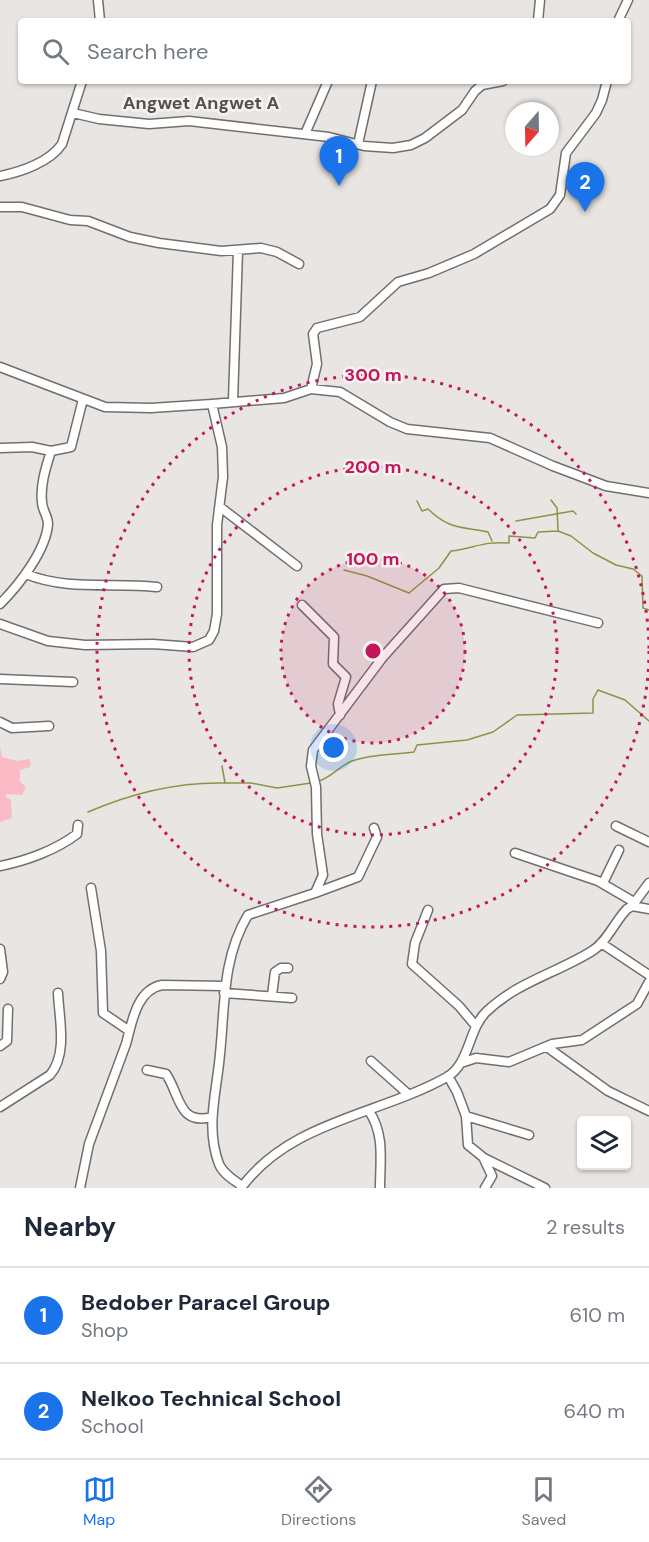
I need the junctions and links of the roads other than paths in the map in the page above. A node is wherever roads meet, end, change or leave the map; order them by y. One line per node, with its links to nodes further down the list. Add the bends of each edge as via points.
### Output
1 (98, 0): 4 (street)
2 (540, 0): 5 (street)
3 (628, 0): 6 (street)
4 (100, 18)
5 (538, 18)
6 (619, 18)
7 (81, 84): 12 (street)
8 (327, 84): 13 (street)
9 (371, 84): 14 (street)
10 (487, 84): 14 (street, via 475,91 462,110 440,128 411,145 393,148)
11 (606, 84): 20 (street, via 596,113 566,153 560,195 550,210 448,267 398,282 360,317 317,328 313,334 316,364)
12 (73, 113): 13 (street, via 120,122 189,121); 15 (street, via 57,152)
13 (305, 134): 14 (street)
14 (358, 144)
15 (0, 176)
16 (0, 207): 17 (street, via 22,207 88,221 159,243)
17 (238, 251): 18 (street, via 261,248); 22 (street)
18 (299, 264)
19 (0, 366): 21 (street)
20 (311, 389): 22 (street, via 284,398); 26 (street, via 340,392 407,429 485,436 606,486)
21 (83, 399): 23 (street, via 105,407); 25 (street, via 71,447)
22 (233, 401): 23 (street)
23 (212, 404): 27 (street, via 222,447)
24 (0, 448): 25 (street)
25 (51, 451): 29 (street, via 42,489 48,525)
26 (649, 493)
27 (220, 507): 28 (street); 34 (street, via 215,625 210,639 200,646 48,641)
28 (297, 566)
29 (26, 574): 30 (street, via 78,585); 31 (street)
30 (157, 587)
31 (0, 604)
32 (302, 605): 37 (street, via 334,637 333,664 346,677 339,699)
33 (597, 623): 37 (street, via 459,588 444,589 383,657)
34 (0, 624)
35 (0, 679): 36 (street)
36 (73, 682)
37 (340, 715): 50 (street, via 312,754 323,875)
38 (0, 722): 39 (street, via 12,728)
39 (49, 726)
40 (78, 825): 46 (street, via 77,834 68,840)
41 (616, 826): 43 (street)
42 (374, 828): 50 (street, via 377,837 357,877)
43 (649, 842)
44 (619, 850): 47 (street)
45 (515, 853): 47 (street)
46 (0, 866)
47 (603, 883): 51 (street)
48 (649, 883): 51 (street)
49 (91, 888): 66 (street, via 101,951 103,1013)
50 (315, 893): 60 (street, via 248,915 231,956)
51 (633, 904): 52 (street); 54 (street)
52 (649, 909)
53 (428, 910): 65 (street, via 415,943 412,964)
54 (601, 943): 57 (street); 65 (street, via 507,995)
55 (0, 949): 58 (street)
56 (288, 968): 62 (street, via 275,972)
57 (649, 975)
58 (0, 979)
59 (649, 982): 68 (street, via 637,1004 627,1012 582,1040)
60 (224, 989): 62 (street); 66 (street, via 155,987 139,1004); 78 (street)
61 (58, 993): 74 (street, via 61,1041 55,1068)
62 (272, 995): 63 (street)
63 (292, 998)
64 (8, 1009): 67 (street, via 7,1041)
65 (475, 1024): 70 (street)
66 (128, 1030): 82 (street, via 86,1155)
67 (0, 1046)
68 (547, 1047): 70 (street, via 509,1062 476,1058); 76 (street, via 619,1098)
69 (371, 1061): 73 (street)
70 (461, 1062): 72 (street)
71 (147, 1070): 78 (street, via 166,1074 186,1113 200,1119)
72 (448, 1076): 73 (street); 77 (street)
73 (408, 1094): 75 (street)
74 (0, 1107)
75 (369, 1111): 81 (street, via 298,1139 262,1165); 83 (street, via 381,1141)
76 (649, 1111)
77 (466, 1116): 79 (street); 80 (street, via 468,1145)
78 (212, 1117): 81 (street, via 219,1164)
79 (529, 1135)
80 (484, 1158): 84 (street, via 492,1176); 85 (street)
81 (242, 1187)
82 (80, 1188)
83 (380, 1188)
84 (485, 1188)
85 (545, 1188)

